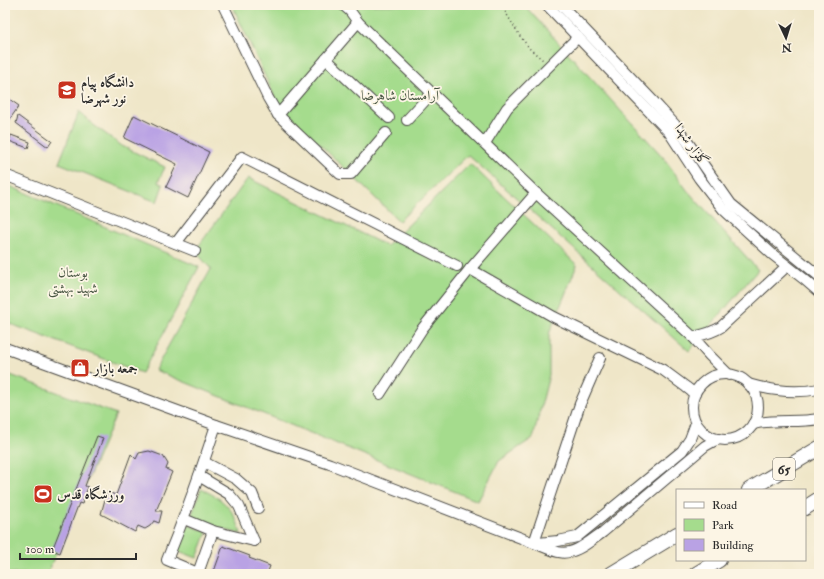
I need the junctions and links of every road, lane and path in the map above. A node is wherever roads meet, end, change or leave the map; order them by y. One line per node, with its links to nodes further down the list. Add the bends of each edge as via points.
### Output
1 (223, 5): 12 (street)
2 (501, 5): 9 (path, via 530,50)
3 (547, 5): 7 (street, گلزار شهدا)
4 (561, 5): 11 (street, گلزار شهدا)
5 (350, 7): 6 (street)
6 (358, 22): 8 (street); 10 (street)
7 (578, 37): 9 (street); 11 (street, گلزار شهدا)
8 (326, 59): 12 (street); 13 (street)
9 (549, 65): 16 (street, via 506,108)
10 (432, 93): 14 (street); 16 (street)
11 (649, 104): 22 (street, گلزار شهدا, via 723,209); 24 (street, گلزار شهدا, via 677,127 731,204)
12 (278, 115): 15 (street, via 340,174 351,174)
13 (389, 118)
14 (407, 120)
15 (386, 133)
16 (485, 143): 18 (street)
17 (5, 175): 19 (street)
18 (536, 193): 23 (street); 26 (street)
19 (176, 244): 20 (street); 21 (street, via 242,157)
20 (195, 251)
21 (456, 266)
22 (787, 266): 25 (street, گلزار شهدا); 26 (street, via 721,327)
23 (470, 269): 32 (street, via 422,329); 33 (street, via 554,317 663,370)
24 (819, 276)
25 (819, 292)
26 (693, 337): 29 (street)
27 (5, 348): 37 (street)
28 (600, 358): 49 (street, via 580,404)
29 (729, 374): 30 (street); 33 (street, via 707,380)
30 (748, 384): 31 (street, via 792,392); 36 (street, via 758,400)
31 (819, 389)
32 (380, 394)
33 (695, 394): 35 (street, via 692,407)
34 (819, 418): 36 (street)
35 (696, 423): 38 (street, via 707,434); 49 (street, via 682,451 577,537)
36 (753, 424): 38 (street, via 739,437)
37 (216, 425): 40 (street); 49 (street, via 330,464)
38 (719, 439): 49 (street, via 700,450 586,544 573,551 558,552)
39 (819, 448): 42 (highway, 65)
40 (204, 462): 41 (street); 45 (street, via 236,479 252,493)
41 (199, 476): 46 (street); 47 (street, via 229,494 239,506 254,541)
42 (751, 489)
43 (819, 499): 44 (highway)
44 (806, 507)
45 (258, 508)
46 (184, 519): 47 (street); 51 (street, via 167,560)
47 (213, 531): 51 (street)
48 (676, 535): 52 (highway)
49 (534, 543)
50 (717, 561): 53 (highway)
51 (198, 574)
52 (611, 574)
53 (696, 574)

